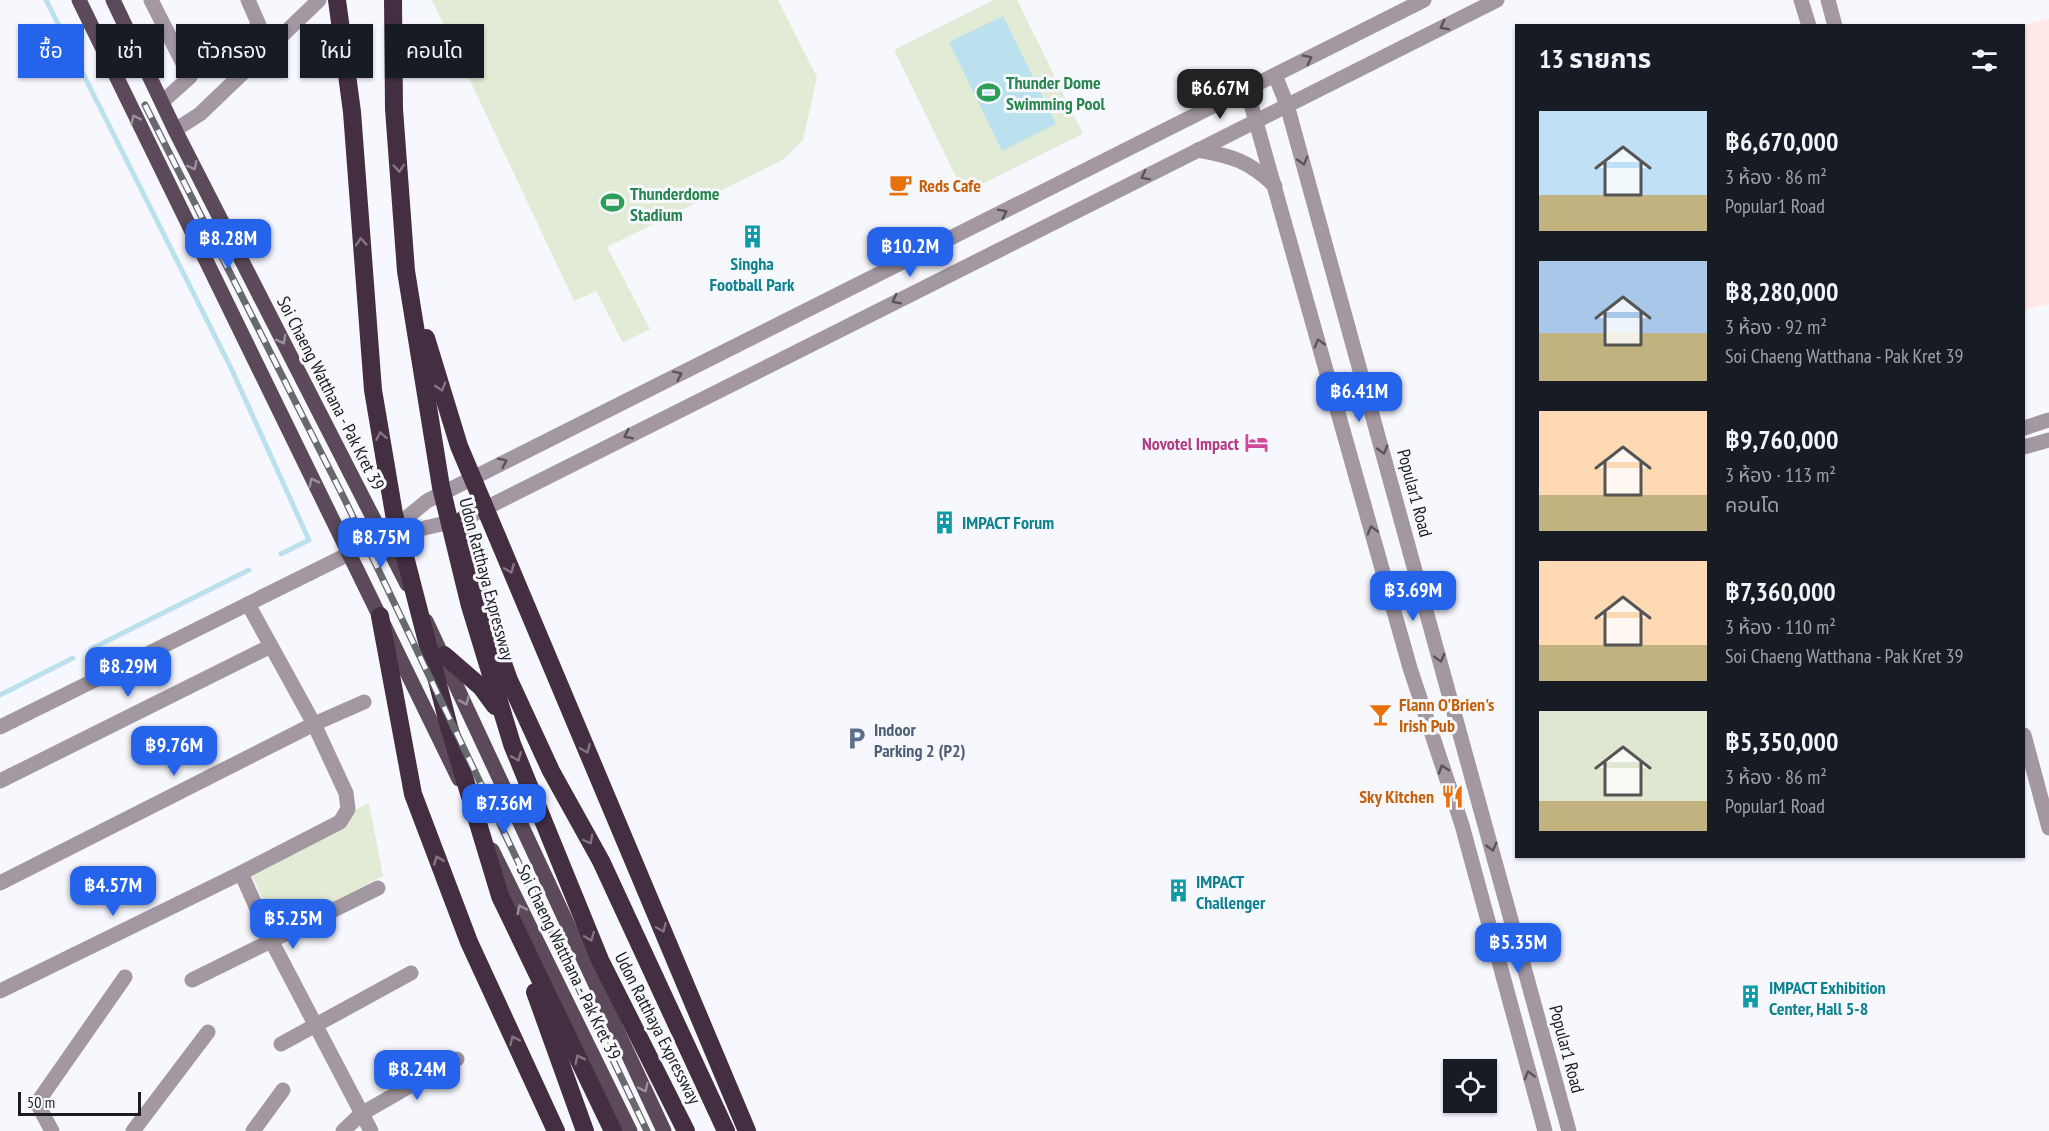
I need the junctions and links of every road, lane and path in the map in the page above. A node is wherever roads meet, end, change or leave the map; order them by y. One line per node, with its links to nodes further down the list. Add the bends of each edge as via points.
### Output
1 (79, 0): 30 (main road, Soi Chaeng Watthana - Pak Kret 39, one-way to 1)
2 (113, 0): 17 (main road, Soi Chaeng Watthana - Pak Kret 39)
3 (151, 0): 17 (street, via 190,77)
4 (248, 0): 12 (street)
5 (319, 0): 20 (street, via 200,114)
6 (337, 0): 45 (highway, one-way to 6, via 449,727 394,514 373,390 352,112)
7 (393, 0): 23 (highway, Udon Ratthaya Expressway, one-way to 23, via 394,109)
8 (1424, 0): 15 (street, one-way to 8)
9 (1497, 0): 18 (street, one-way to 18)
10 (1801, 0): 13 (street)
11 (1828, 0): 14 (street)
12 (259, 24)
13 (1808, 24)
14 (1834, 24)
15 (1275, 75): 16 (street); 18 (street, Popular1 Road)
16 (1247, 90): 19 (street); 29 (street, one-way to 16, via 427,501)
17 (162, 102): 20 (main road, Soi Chaeng Watthana - Pak Kret 39)
18 (1287, 105): 19 (street); 71 (street, Popular1 Road, one-way to 71)
19 (1257, 120): 21 (street); 22 (street)
20 (175, 130): 29 (main road, Soi Chaeng Watthana - Pak Kret 39, one-way to 29)
21 (1198, 150): 22 (street, via 1238,159); 28 (street, one-way to 28)
22 (1275, 186): 70 (street, one-way to 22, via 1461,825 1410,668)
23 (406, 271): 67 (highway, Udon Ratthaya Expressway, one-way to 67, via 441,487 470,606 512,744 600,960); 69 (highway, one-way to 69, via 459,446)
24 (2049, 420): 25 (street)
25 (2025, 428)
26 (2049, 440): 27 (street)
27 (2025, 447)
28 (464, 519): 29 (street); 39 (highway, via 479,596 509,680)
29 (383, 537): 30 (street); 34 (main road, Soi Chaeng Watthana - Pak Kret 39)
30 (348, 554): 31 (street); 32 (main road, Soi Chaeng Watthana - Pak Kret 39)
31 (248, 604): 33 (street); 37 (street)
32 (380, 616): 62 (highway, one-way to 32, via 469,942 413,794); 65 (main road, Soi Chaeng Watthana - Pak Kret 39, one-way to 32)
33 (271, 646): 36 (street); 40 (street)
34 (444, 655): 39 (highway, via 482,687); 66 (main road, Soi Chaeng Watthana - Pak Kret 39, one-way to 66)
35 (364, 702): 36 (street)
36 (314, 724): 42 (street, via 346,793 348,809 340,822); 43 (street)
37 (0, 727)
38 (2025, 739): 41 (street)
39 (551, 771): 68 (highway, one-way to 68, via 601,861)
40 (0, 781)
41 (2049, 828)
42 (241, 873): 46 (street); 50 (street)
43 (0, 883)
44 (378, 888): 46 (street)
45 (500, 896): 63 (highway); 64 (highway, one-way to 45)
46 (272, 942): 49 (street); 51 (street)
47 (411, 974): 51 (street)
48 (125, 977): 57 (street, via 37,1103)
49 (192, 980)
50 (0, 991)
51 (315, 1026): 53 (street); 56 (street)
52 (208, 1032): 58 (street)
53 (281, 1044)
54 (457, 1059): 56 (street)
55 (283, 1090): 59 (street)
56 (361, 1114): 60 (street); 61 (street)
57 (52, 1131)
58 (133, 1131)
59 (253, 1131)
60 (343, 1131)
61 (371, 1131)
62 (556, 1131)
63 (585, 1131)
64 (613, 1131)
65 (630, 1131)
66 (664, 1131)
67 (686, 1131)
68 (726, 1131)
69 (747, 1131)
70 (1545, 1131)
71 (1569, 1131)

